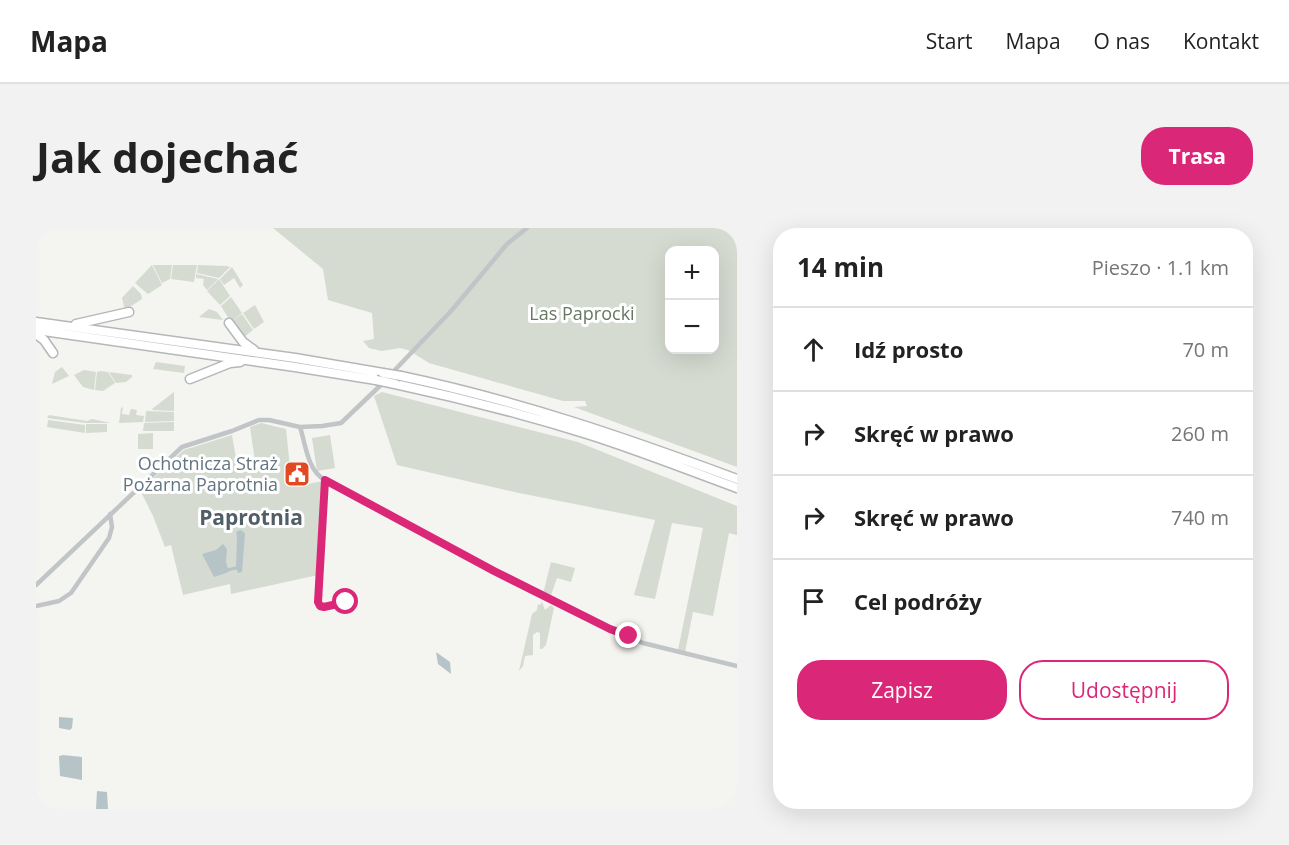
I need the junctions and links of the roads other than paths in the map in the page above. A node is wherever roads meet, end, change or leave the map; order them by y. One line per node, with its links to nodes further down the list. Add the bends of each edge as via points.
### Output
1 (527, 228): 10 (street, via 507,244 452,310 346,420 328,426)
2 (129, 312): 5 (highway)
3 (36, 322): 5 (highway)
4 (230, 323): 8 (highway, via 243,342)
5 (61, 325): 8 (highway)
6 (36, 332): 7 (highway); 8 (highway)
7 (53, 353)
8 (261, 357): 9 (highway, via 230,363); 11 (highway, bridge, via 401,376 479,394 562,417); 13 (highway, bridge, via 464,399 555,424)
9 (190, 379)
10 (300, 427): 12 (street, via 312,468); 14 (street, via 259,420 182,447)
11 (737, 479)
12 (325, 480): 16 (street, via 318,602 324,607); 18 (street, via 610,629 643,642)
13 (737, 488)
14 (110, 514): 15 (street); 17 (street, via 108,541 71,593 59,601)
15 (36, 585)
16 (346, 602)
17 (36, 606)
18 (737, 666)

